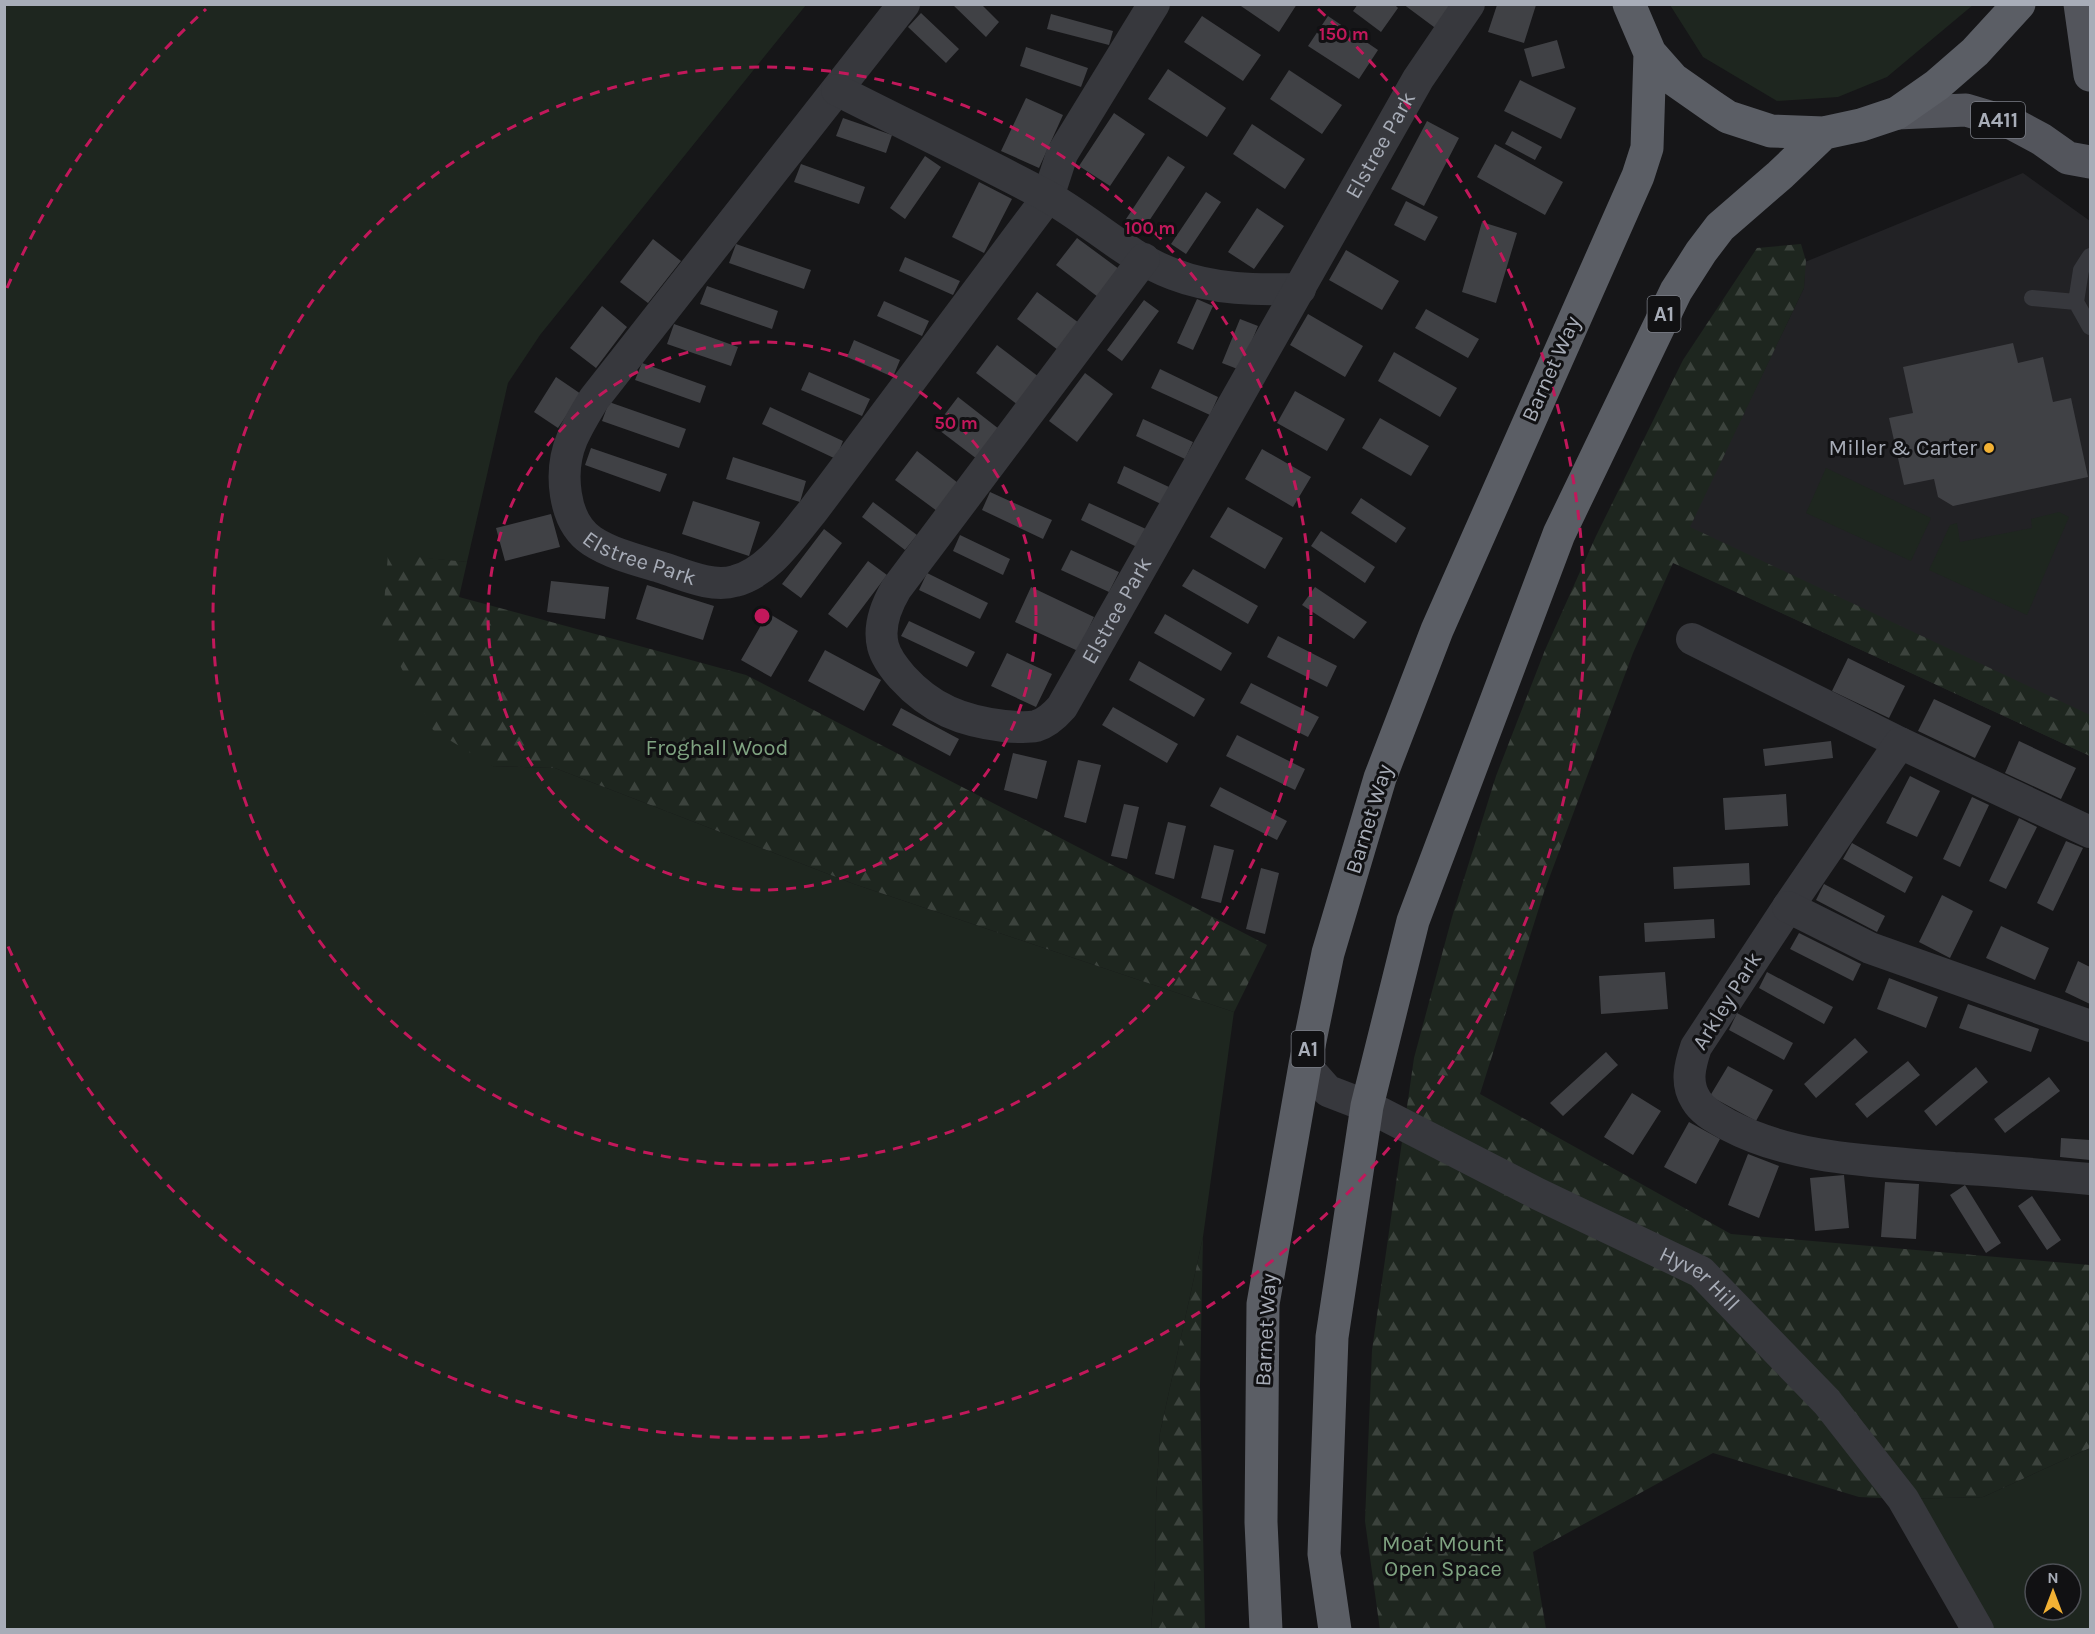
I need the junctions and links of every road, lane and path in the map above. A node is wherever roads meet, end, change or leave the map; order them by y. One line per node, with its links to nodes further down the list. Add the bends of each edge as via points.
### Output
1 (904, 4): 9 (street, Elstree Park)
2 (1154, 4): 13 (street, Elstree Park, via 1062,154)
3 (1469, 4): 16 (street, Elstree Park, via 1418,79)
4 (1629, 4): 7 (highway)
5 (2019, 4): 10 (highway, via 1975,52)
6 (2080, 4): 8 (main road)
7 (1650, 53): 11 (highway, via 1673,79 1728,117 1771,131); 25 (highway, Barnet Way / A1, via 1647,148 1638,176 1437,630 1380,778 1328,953)
8 (2091, 75)
9 (837, 90): 13 (street); 13 (street, Elstree Park, via 581,420 571,441 565,482 576,525 590,540 614,552 706,582 734,582 753,574 773,558 812,512)
10 (1897, 113): 11 (highway); 12 (main road, A411, via 1966,110 2013,124 2068,158)
11 (1824, 133): 26 (highway, A1, via 1720,227 1701,252 1676,291 1559,534 1413,921)
12 (2091, 162)
13 (1048, 196): 15 (street)
14 (2091, 256): 18 (lane, via 2081,270)
15 (1144, 260): 16 (street, via 1207,285); 16 (street, Elstree Park, via 887,605 882,624 883,647 892,666 914,690 939,708 967,719 1014,727 1037,726 1062,707)
16 (1300, 289)
17 (2032, 298): 18 (lane)
18 (2076, 302): 19 (lane)
19 (2091, 327)
20 (1692, 639): 21 (street)
21 (1900, 743): 22 (street); 23 (street, Arkley Park)
22 (2091, 832)
23 (1788, 907): 24 (street, via 1870,948); 27 (street, Arkley Park, via 1696,1047 1689,1082 1696,1100 1710,1115 1752,1136 1812,1153)
24 (2091, 1026)
25 (1305, 1065): 26 (street, Hyver Hill, via 1328,1091); 28 (highway, Barnet Way / A1, via 1263,1304 1261,1522)
26 (1367, 1106): 29 (highway, A1, via 1332,1337 1324,1554); 30 (street, Hyver Hill, via 1701,1272 1827,1402 1903,1499)
27 (2091, 1179)
28 (1266, 1629)
29 (1335, 1629)
30 (1978, 1629)

